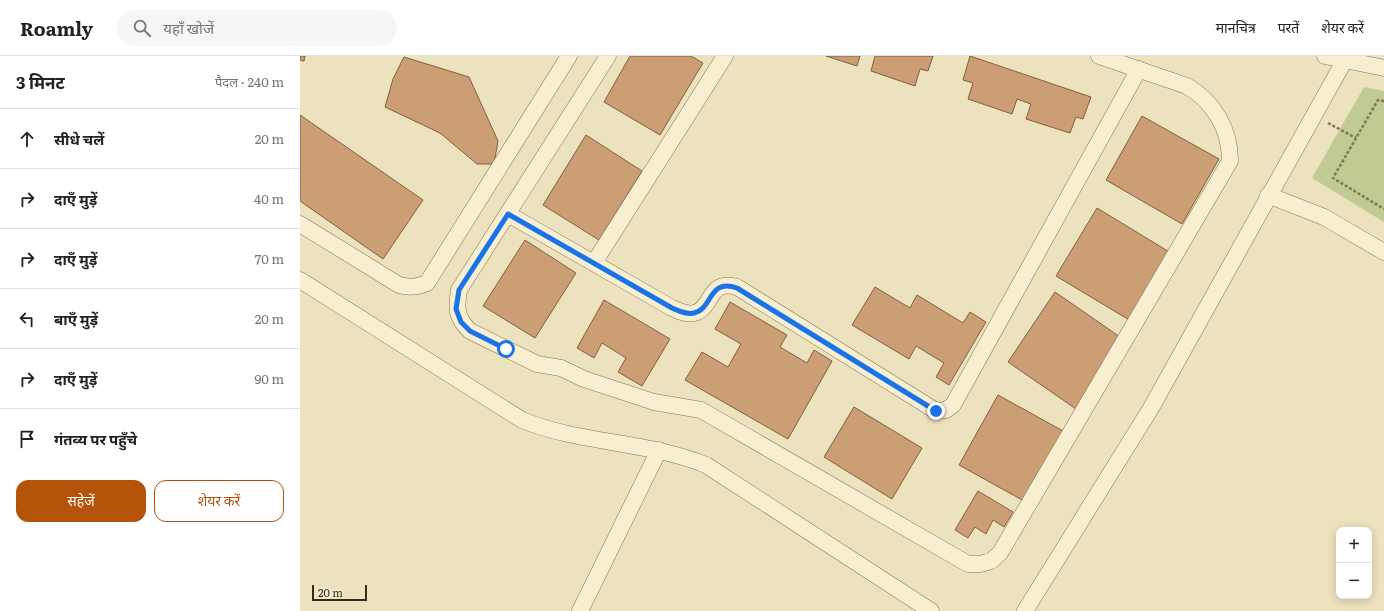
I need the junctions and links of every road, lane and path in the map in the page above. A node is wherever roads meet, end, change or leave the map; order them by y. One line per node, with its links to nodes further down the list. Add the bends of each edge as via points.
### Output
1 (568, 56): 15 (street, via 427,283 408,288 399,285)
2 (608, 56): 14 (street)
3 (725, 56): 17 (street)
4 (1099, 56): 8 (street)
5 (1326, 56): 6 (street)
6 (1346, 58): 7 (street); 10 (street)
7 (1384, 68)
8 (1139, 69): 14 (street, via 1187,86 1207,101 1215,110 1228,138 1230,162 1000,553 991,561 980,564 968,564 958,559 701,410 654,402 584,379 561,368 537,364 470,331 461,322 456,309 459,290); 17 (street, via 953,405 946,410 936,411 730,285 715,290 701,310 694,314 684,313)
9 (1384, 101): 11 (path, via 1378,100)
10 (1314, 116): 11 (path); 12 (street)
11 (1356, 138): 13 (path, via 1333,178)
12 (1268, 195): 16 (street, via 1324,218); 22 (street, via 1151,408)
13 (1384, 209)
14 (508, 214): 17 (street)
15 (300, 224)
16 (1384, 252)
17 (594, 263)
18 (300, 280): 19 (street, via 522,420 544,429)
19 (659, 450): 20 (street); 21 (street, via 706,465)
20 (580, 611)
21 (931, 611)
22 (1025, 611)

